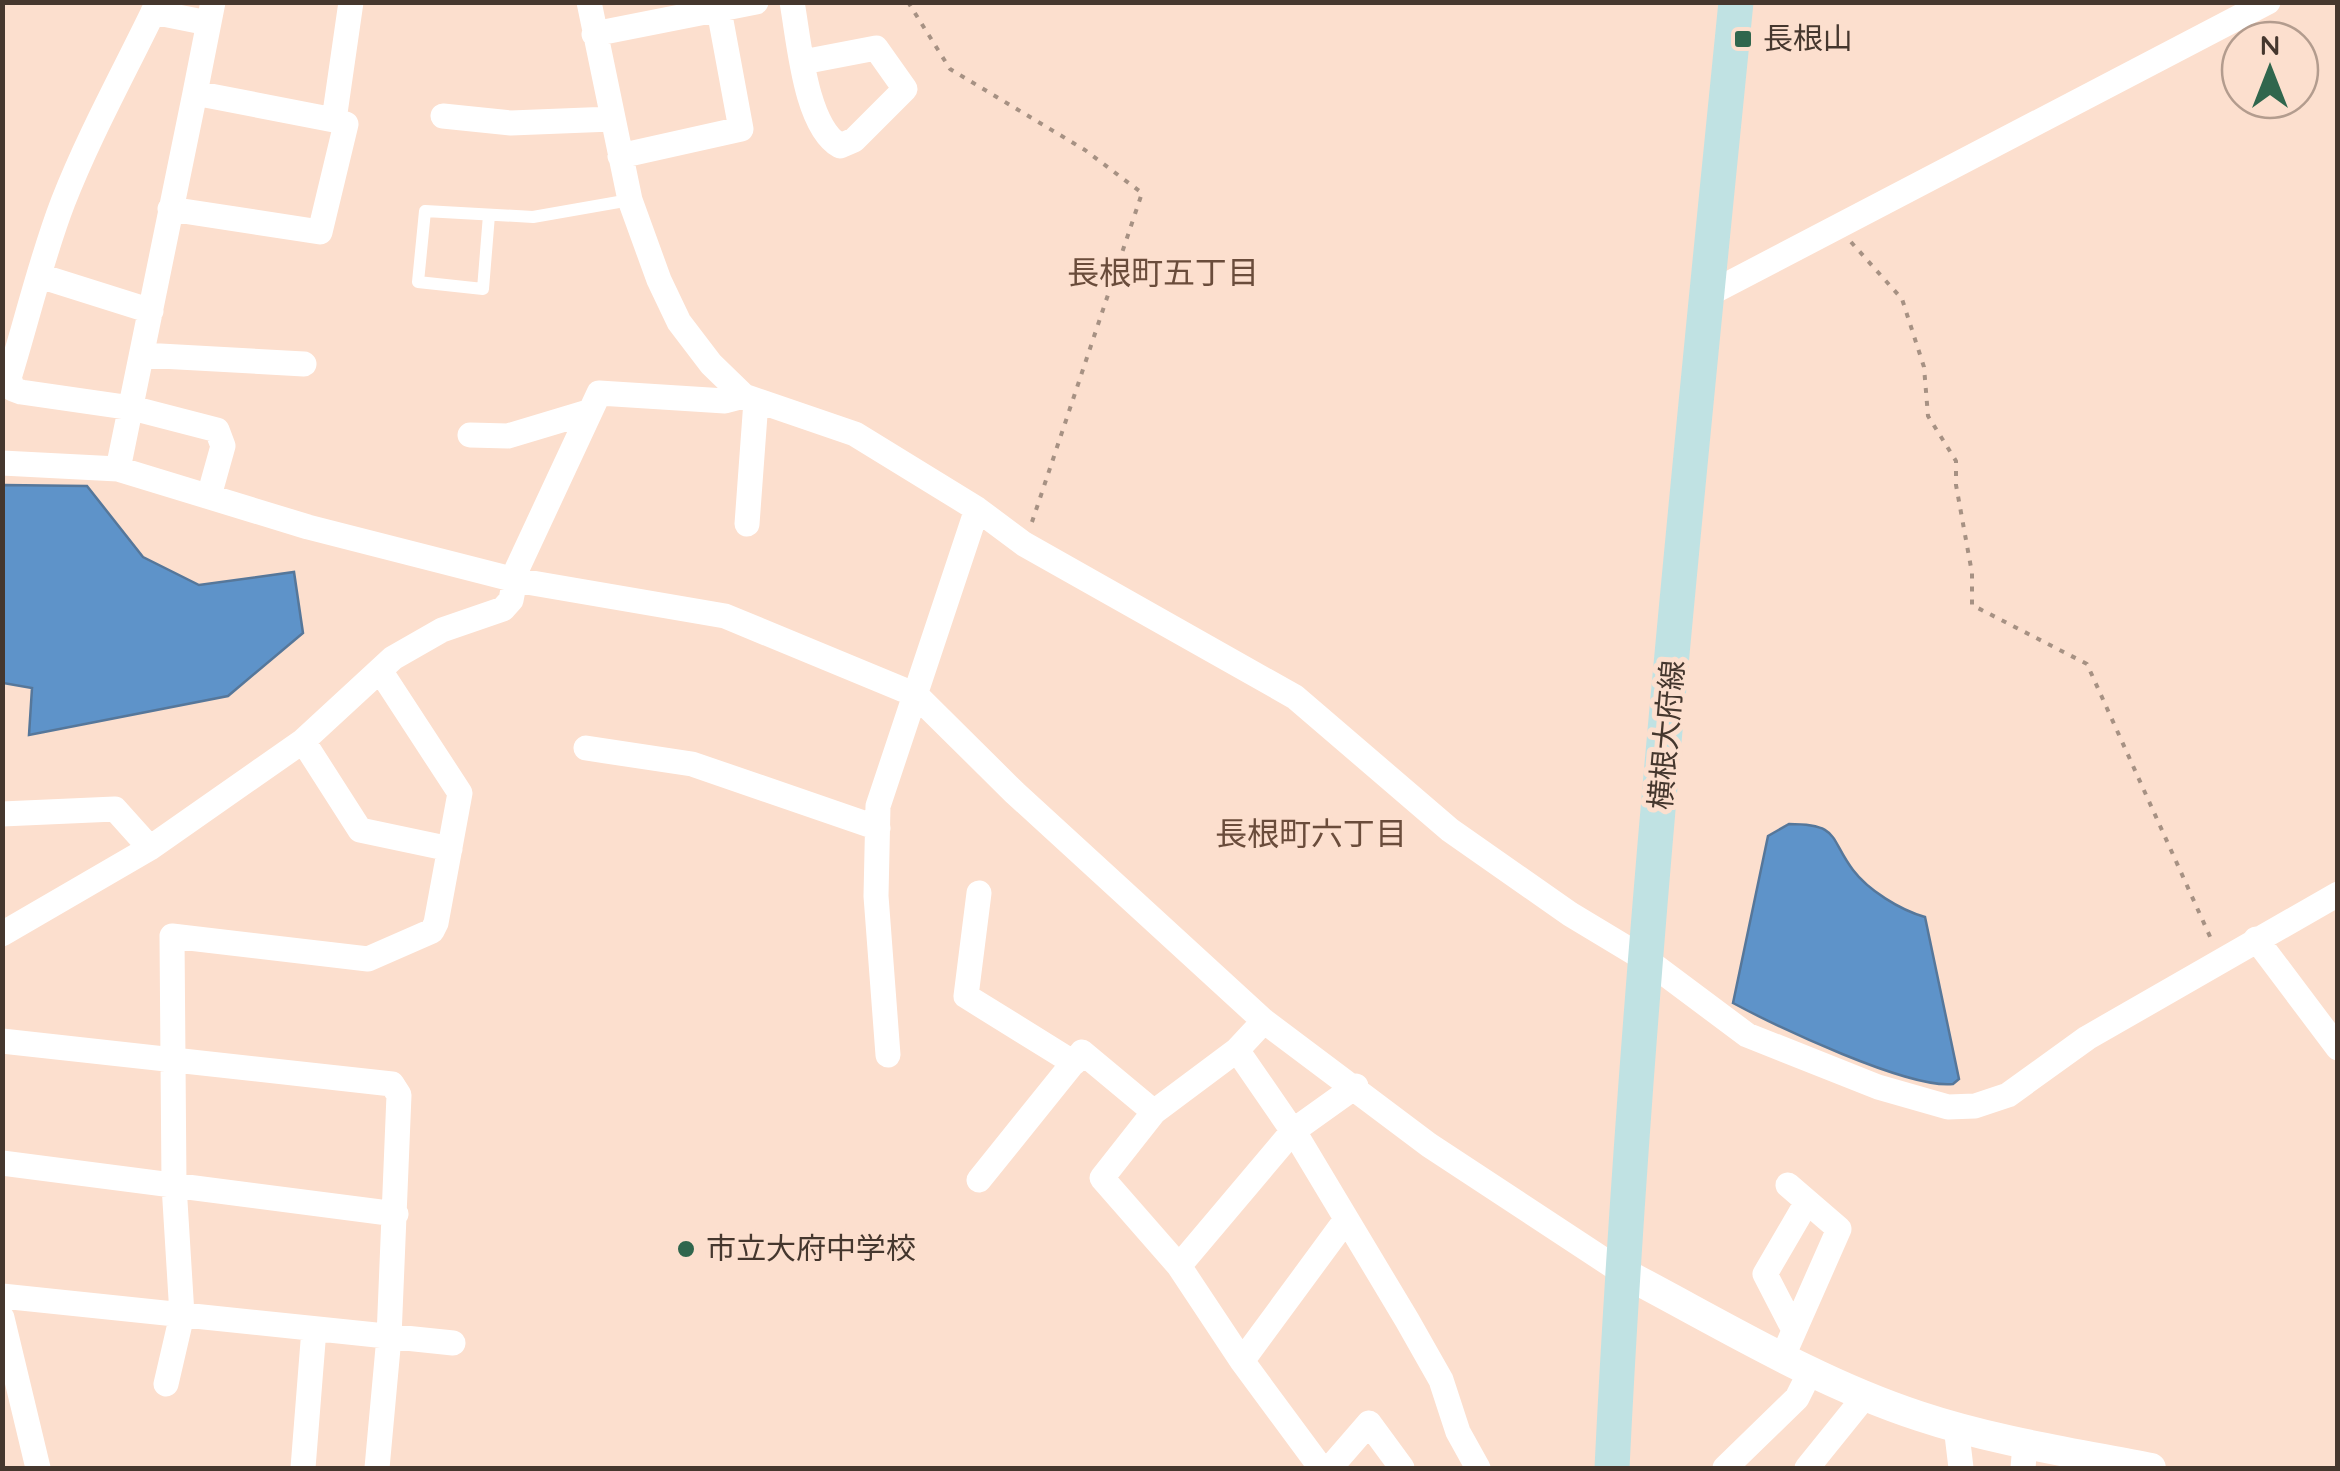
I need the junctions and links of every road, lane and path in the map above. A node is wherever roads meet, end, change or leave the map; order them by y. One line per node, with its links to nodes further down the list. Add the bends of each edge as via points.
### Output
1 (351, 2): 16 (street)
2 (589, 2): 11 (street)
3 (756, 2): 9 (street)
4 (792, 2): 12 (street)
5 (908, 2): 36 (path, via 950,69 1085,150 1142,193)
6 (1736, 2): 23 (main road, 横根大府線)
7 (2268, 2): 21 (street)
8 (155, 7): 10 (street); 22 (street, via 135,56 107,98)
9 (719, 10): 11 (street); 17 (street, via 740,129)
10 (210, 13): 13 (street)
11 (594, 34): 15 (street)
12 (803, 62)
13 (195, 92): 16 (street); 19 (street)
14 (443, 116): 15 (street)
15 (612, 119): 17 (street)
16 (334, 120): 19 (street, via 346,124 320,232)
17 (620, 156): 18 (street)
18 (630, 200): 20 (lane, via 533,217); 27 (street, via 679,322 711,364)
19 (170, 209): 24 (street)
20 (489, 215): 20 (lane, via 425,212 418,282 482,289)
21 (1839, 227): 23 (street); 50 (path, via 1902,299 1924,366 1928,416 1956,461 1972,605 2087,664)
22 (40, 276): 24 (street); 28 (street, via 9,378 13,389)
23 (1707, 295): 51 (main road, 横根大府線)
24 (151, 310): 25 (street)
25 (142, 355): 26 (street); 28 (street)
26 (304, 364)
27 (750, 398): 29 (street, via 599,393); 34 (street, via 855,434); 35 (street)
28 (132, 408): 32 (street); 33 (street, via 216,430 223,446)
29 (588, 412): 30 (street, via 508,436); 37 (street)
30 (470, 436)
31 (2, 462): 32 (street)
32 (118, 470): 33 (street)
33 (209, 496): 37 (street)
34 (977, 509): 36 (street); 39 (street)
35 (747, 524)
36 (1024, 544): 51 (street, via 1294,697 1450,830)
37 (514, 580): 38 (street, via 502,609 442,630); 39 (street, via 725,616)
38 (381, 672): 40 (street); 45 (street, via 460,793)
39 (916, 695): 43 (street, via 878,806); 52 (street)
40 (302, 741): 44 (street); 45 (street, via 360,830)
41 (586, 748): 43 (street, via 692,764)
42 (2, 814): 44 (street, via 115,809)
43 (878, 828): 56 (street)
44 (150, 848): 48 (street)
45 (450, 849): 57 (street, via 432,930 368,960 172,936)
46 (979, 892): 58 (street, via 966,996)
47 (2338, 894): 49 (street)
48 (2, 934)
49 (2256, 938): 50 (street); 54 (street)
50 (2221, 959): 51 (street, via 2087,1038 2008,1095 1948,1107 1747,1036)
51 (1648, 962): 68 (main road, 横根大府線)
52 (1264, 1021): 55 (street); 59 (street)
53 (2, 1041): 57 (street)
54 (2338, 1048)
55 (1237, 1050): 60 (street); 61 (street)
56 (888, 1056)
57 (172, 1060): 64 (street); 65 (street, via 392,1084 399,1095)
58 (1074, 1063): 60 (street, via 1082,1052); 63 (street)
59 (1356, 1086): 61 (street); 68 (street, via 1429,1145)
60 (1154, 1112): 67 (street, via 1102,1178)
61 (1293, 1130): 66 (street); 67 (street)
62 (2, 1163): 64 (street)
63 (979, 1180)
64 (174, 1185): 65 (street); 70 (street)
65 (396, 1214): 73 (street)
66 (1345, 1221): 76 (street); 89 (street, via 1442,1380)
67 (1179, 1266): 76 (street)
68 (1622, 1272): 75 (street); 90 (main road, 横根大府線)
69 (2, 1296): 70 (street)
70 (182, 1315): 72 (street); 78 (street)
71 (2, 1318): 83 (street)
72 (314, 1330): 73 (street); 84 (street)
73 (389, 1337): 74 (street); 85 (street)
74 (453, 1343)
75 (1789, 1343): 75 (street, via 1838,1228 1797,1193 1766,1274); 77 (street)
76 (1242, 1361): 86 (street)
77 (1811, 1370): 79 (street); 91 (street, via 1797,1398)
78 (166, 1384)
79 (1866, 1395): 80 (street); 92 (street)
80 (1956, 1426): 81 (street); 93 (street)
81 (2024, 1456): 82 (street)
82 (2114, 1465): 94 (street)
83 (38, 1468)
84 (303, 1468)
85 (377, 1468)
86 (1321, 1468)
87 (1330, 1468): 88 (street, via 1369,1423)
88 (1402, 1468)
89 (1478, 1468)
90 (1612, 1468)
91 (1725, 1468)
92 (1807, 1468)
93 (1961, 1468)
94 (2151, 1468)

